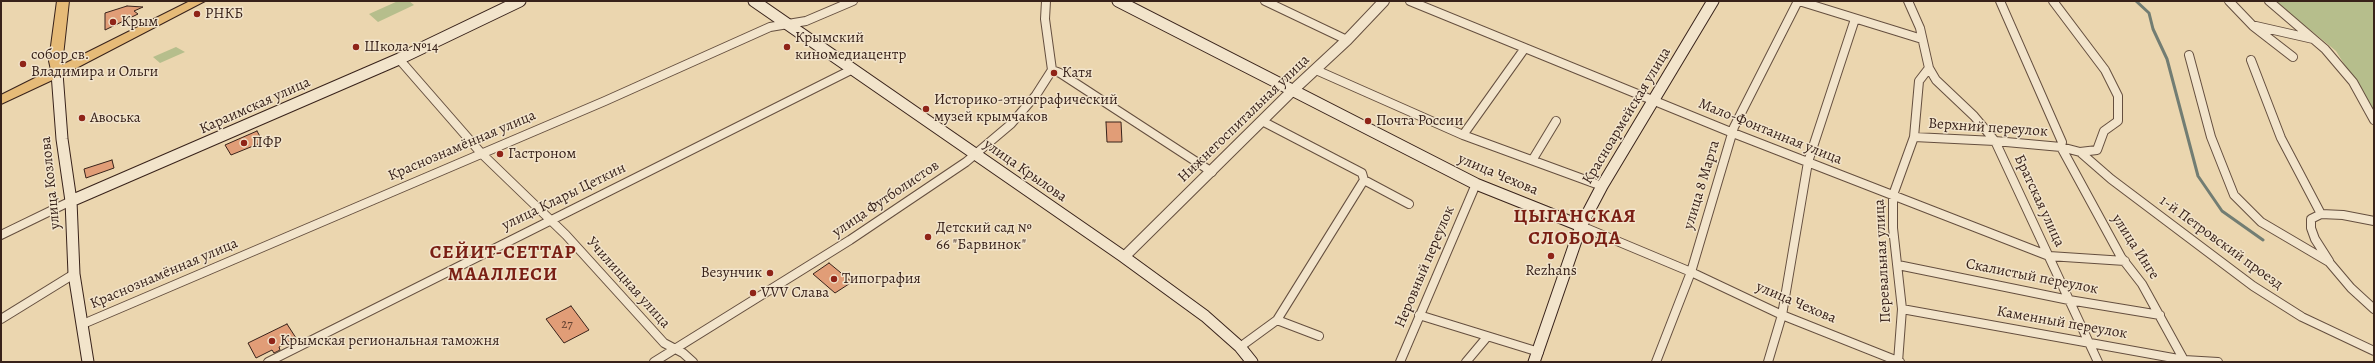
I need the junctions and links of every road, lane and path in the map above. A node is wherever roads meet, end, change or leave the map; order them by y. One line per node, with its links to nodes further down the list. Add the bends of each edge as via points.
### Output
1 (63, 1): 34 (main road, улица Козлова, via 54,61)
2 (199, 1): 34 (main road)
3 (520, 1): 28 (main road, Караимская улица)
4 (754, 1): 20 (main road, улица Крылова)
5 (853, 1): 20 (street, Краснознамённая улица, via 806,21)
6 (1046, 1): 32 (street, via 1045,19)
7 (1118, 1): 35 (main road, улица Чехова)
8 (1265, 1): 23 (street)
9 (1384, 1): 23 (street, Нижнегоспитальная улица)
10 (1410, 1): 25 (street, Мало-Фонтанная улица)
11 (1713, 1): 37 (main road, Красноармейская улица)
12 (1798, 1): 18 (street); 41 (street, улица 8 Марта)
13 (1908, 1): 24 (street, via 1920,28)
14 (2000, 1): 45 (street, улица Инге, via 2062,142)
15 (2053, 1): 46 (street, via 2105,70 2118,96 2118,121 2104,131 2097,150)
16 (2229, 1): 21 (street)
17 (2269, 1): 22 (street)
18 (1814, 3): 19 (street)
19 (1856, 19): 24 (street); 50 (street)
20 (787, 24): 31 (main road, улица Крылова); 47 (street, Краснознамённая улица, via 770,28)
21 (2253, 26): 22 (street); 27 (street)
22 (2314, 39): 38 (street, via 2353,82)
23 (1347, 40): 33 (street, Нижнегоспитальная улица)
24 (1922, 40): 30 (street)
25 (1524, 48): 37 (street, Мало-Фонтанная улица); 42 (street)
26 (2189, 55): 66 (street, via 2211,137 2234,195 2261,222)
27 (2294, 57)
28 (399, 59): 47 (street, Училищная улица); 56 (main road, Караимская улица)
29 (2251, 60): 58 (street, via 2281,138)
30 (1929, 68): 43 (street, Перевальная улица, via 1919,81); 44 (street, Братская улица, via 1936,80 1974,116)
31 (853, 69): 48 (main road, улица Крылова); 59 (street, улица Клары Цеткин)
32 (1052, 70): 48 (street, улица Футболистов, via 1018,117); 51 (street)
33 (1316, 70): 35 (street, Нижнегоспитальная улица); 42 (street)
34 (57, 73): 36 (main road); 56 (main road, улица Козлова, via 62,139)
35 (1291, 92): 39 (street, Нижнегоспитальная улица); 53 (main road, улица Чехова)
36 (1, 100)
37 (1655, 101): 41 (street, Мало-Фонтанная улица); 54 (main road, Красноармейская улица)
38 (2374, 120)
39 (1262, 121): 51 (street, Нижнегоспитальная улица); 52 (street, via 1362,173)
40 (1556, 121): 49 (street)
41 (1733, 133): 50 (street, Мало-Фонтанная улица); 68 (street, улица 8 Марта)
42 (1464, 135): 49 (street)
43 (1914, 137): 44 (street, Верхний переулок); 55 (street, Перевальная улица)
44 (1995, 141): 45 (street, Верхний переулок); 63 (street, Братская улица)
45 (2061, 147): 46 (street, 1-й Петровский проезд); 65 (street, улица Инге, via 2120,257)
46 (2080, 152): 84 (street, 1-й Петровский проезд, via 2111,179 2252,286 2302,317 2362,347)
47 (481, 153): 59 (street, Училищная улица); 78 (street, Краснознамённая улица)
48 (975, 154): 64 (main road, улица Крылова); 83 (street, улица Футболистов, via 850,240)
49 (1533, 159): 54 (street)
50 (1808, 162): 55 (street, Мало-Фонтанная улица); 74 (street)
51 (1212, 172): 64 (street, Нижнегоспитальная улица)
52 (1364, 180): 57 (street); 77 (street)
53 (1476, 184): 61 (main road, улица Чехова); 73 (street, Неровный переулок)
54 (1602, 186): 61 (main road, Красноармейская улица)
55 (1892, 195): 63 (street, Мало-Фонтанная улица); 67 (street, Перевальная улица)
56 (71, 201): 62 (street, Караимская улица); 69 (main road, улица Козлова)
57 (1409, 204)
58 (2321, 214): 60 (street); 66 (street, via 2311,219 2311,228)
59 (550, 219): 83 (street, Училищная улица, via 664,343); 88 (street, улица Клары Цеткин)
60 (2374, 221)
61 (1581, 226): 68 (street, улица Чехова); 85 (main road, Красноармейская улица)
62 (1, 235)
63 (2049, 256): 65 (street, Мало-Фонтанная улица); 70 (street, Братская улица)
64 (1124, 257): 82 (main road, улица Крылова, via 1205,316)
65 (2125, 261): 75 (street, улица Инге)
66 (2330, 262): 71 (street, via 2351,288)
67 (1898, 265): 70 (street, Скалистый переулок); 72 (street, Перевальная улица)
68 (1691, 272): 74 (street, улица Чехова); 95 (street, улица 8 Марта)
69 (74, 274): 76 (street); 78 (main road, улица Козлова)
70 (2069, 300): 75 (street, Скалистый переулок); 81 (street, Братская улица)
71 (2374, 308)
72 (1902, 309): 81 (street, Каменный переулок); 97 (street, Перевальная улица)
73 (1419, 315): 80 (street); 92 (street, Неровный переулок)
74 (1782, 315): 96 (street); 97 (street, улица Чехова)
75 (2160, 315): 86 (street, улица Инге)
76 (1, 320)
77 (1277, 320): 79 (street); 82 (street, via 1264,332)
78 (83, 324): 87 (main road, улица Козлова)
79 (1319, 336)
80 (1486, 337): 85 (street); 93 (street)
81 (2088, 341): 86 (street, Каменный переулок); 98 (street, Братская улица)
82 (1240, 347): 91 (main road, улица Крылова)
83 (674, 349): 89 (street, улица Футболистов); 90 (street, Училищная улица)
84 (2374, 350)
85 (1539, 352): 94 (main road, Красноармейская улица)
86 (2184, 361): 99 (street, Каменный переулок)
87 (88, 362)
88 (268, 362)
89 (654, 362)
90 (693, 362)
91 (1252, 362)
92 (1400, 362)
93 (1466, 362)
94 (1534, 362)
95 (1656, 362)
96 (1768, 362)
97 (1898, 362)
98 (2098, 362)
99 (2218, 362)

